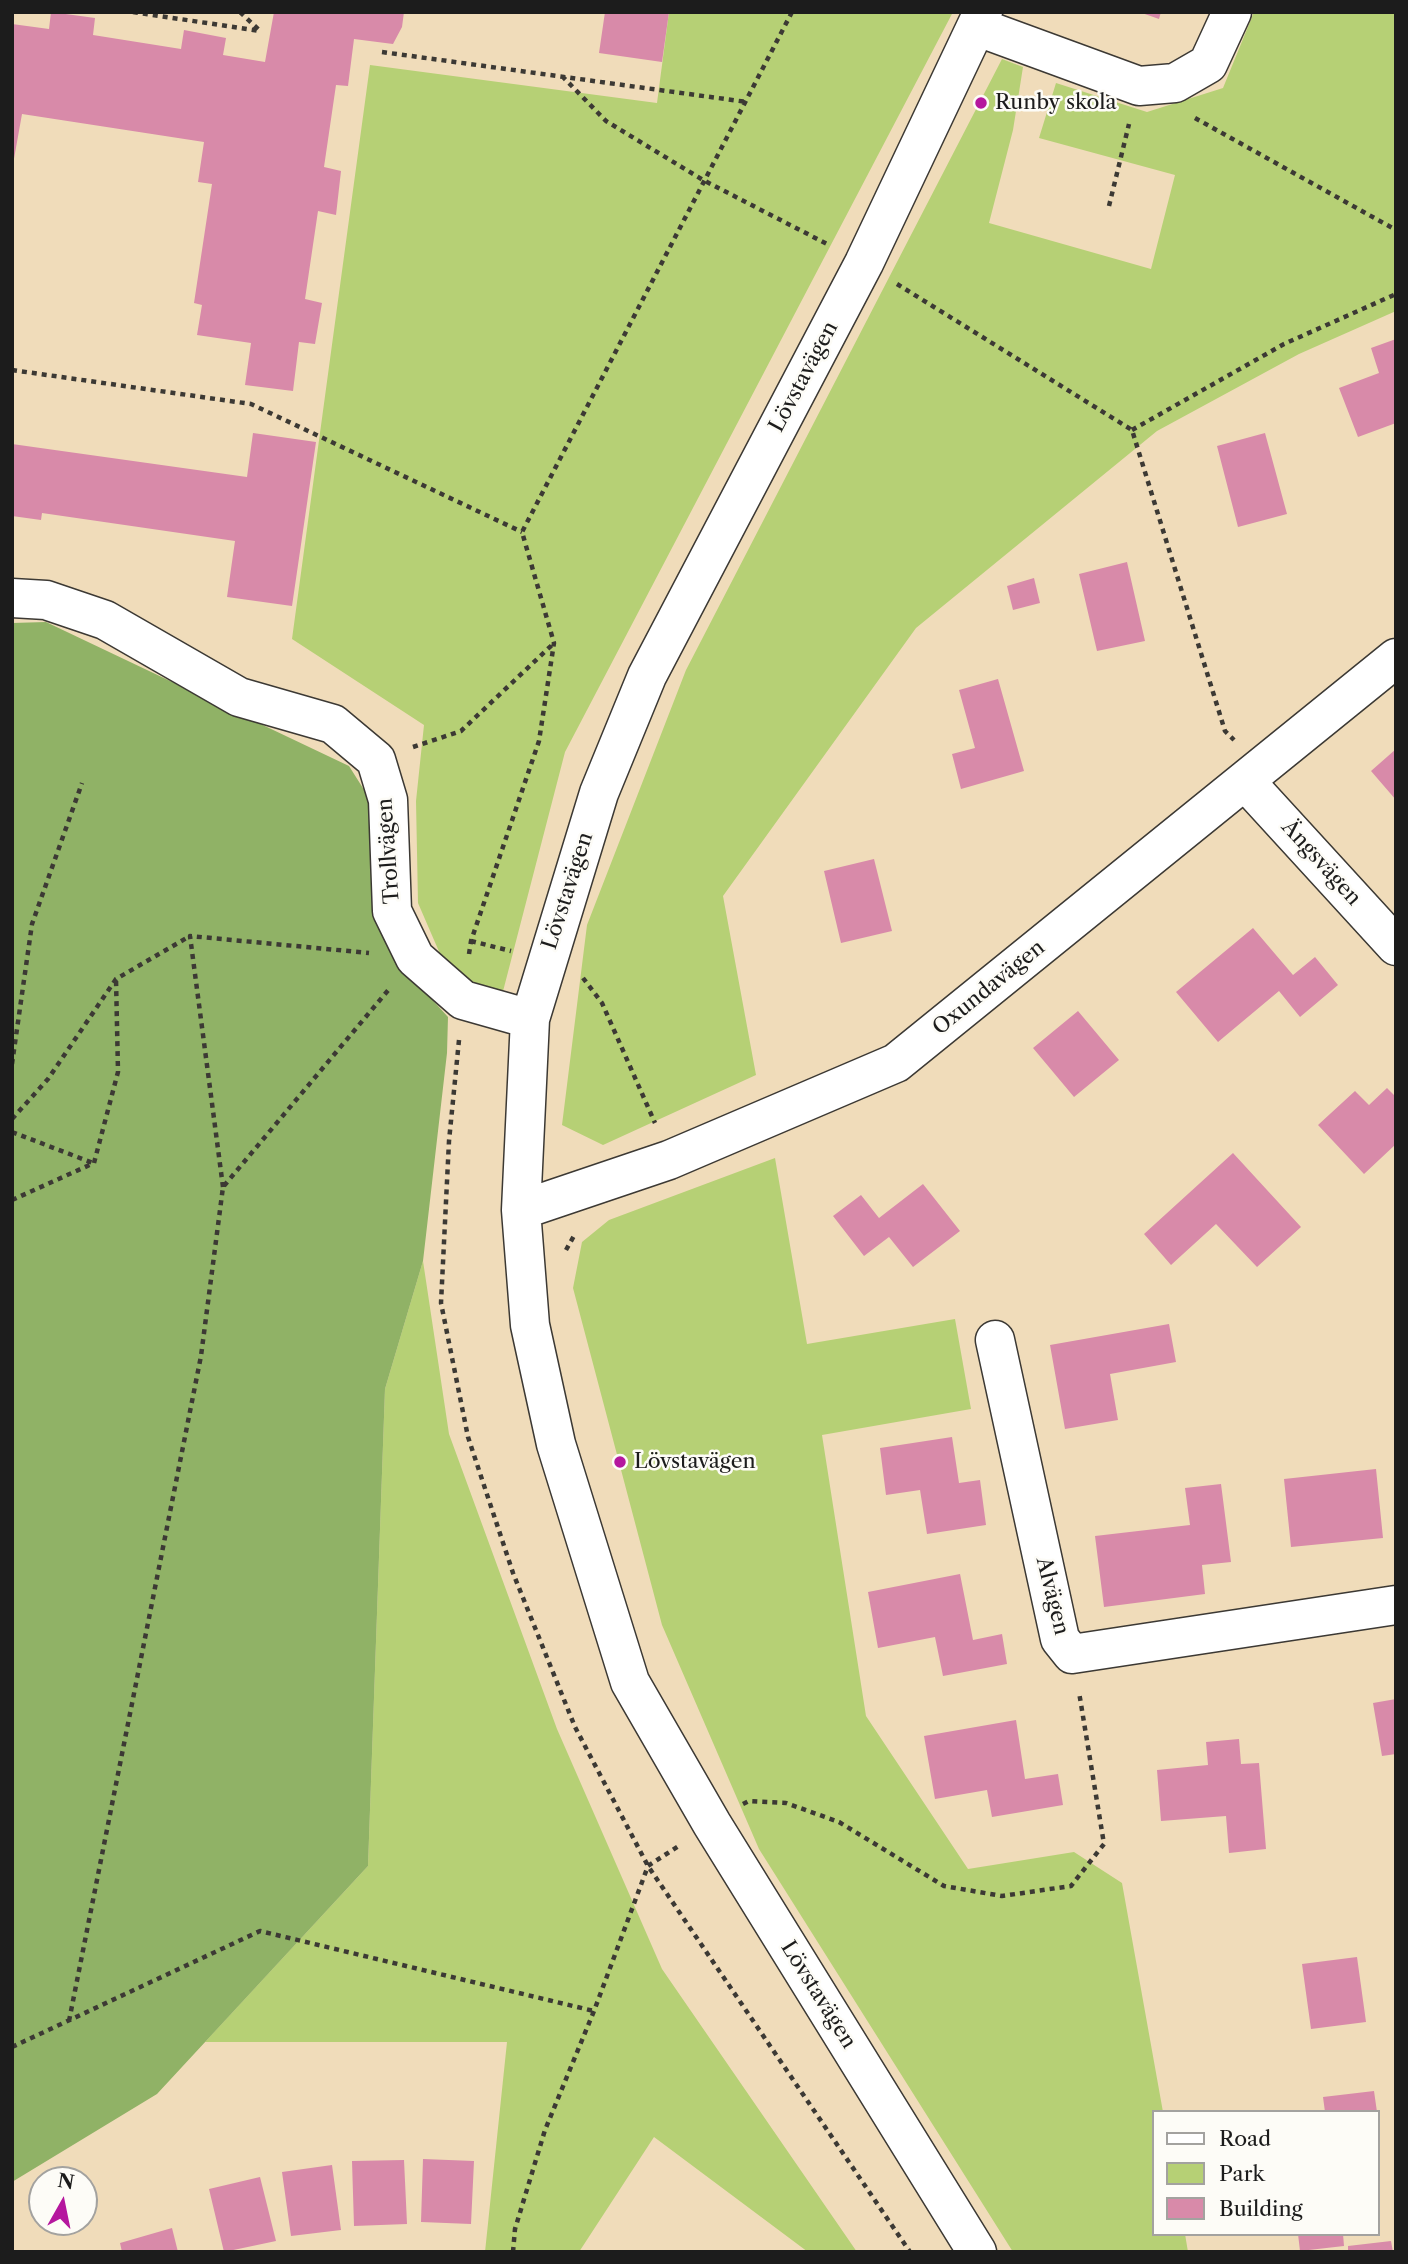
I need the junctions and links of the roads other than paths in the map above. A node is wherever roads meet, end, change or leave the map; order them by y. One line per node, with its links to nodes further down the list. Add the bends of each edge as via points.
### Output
1 (1232, 12): 2 (street, via 1208,64 1175,83 1139,86)
2 (981, 20): 7 (street, Lövstavägen, via 864,263 647,676 599,793)
3 (12, 598): 7 (street, Trollvägen, via 46,600 104,620 239,697 333,724 376,760 388,800 392,911 415,958 464,1000)
4 (1396, 658): 5 (street, Oxundavägen)
5 (1252, 776): 6 (street, Ängsvägen); 8 (street, Oxundavägen, via 895,1063 668,1160)
6 (1396, 946)
7 (530, 1019): 8 (street, Lövstavägen)
8 (521, 1210): 11 (street, Lövstavägen, via 530,1325 556,1444 630,1682 712,1824)
9 (995, 1340): 10 (street, Alvägen, via 1060,1639 1072,1654)
10 (1396, 1605)
11 (977, 2252)

